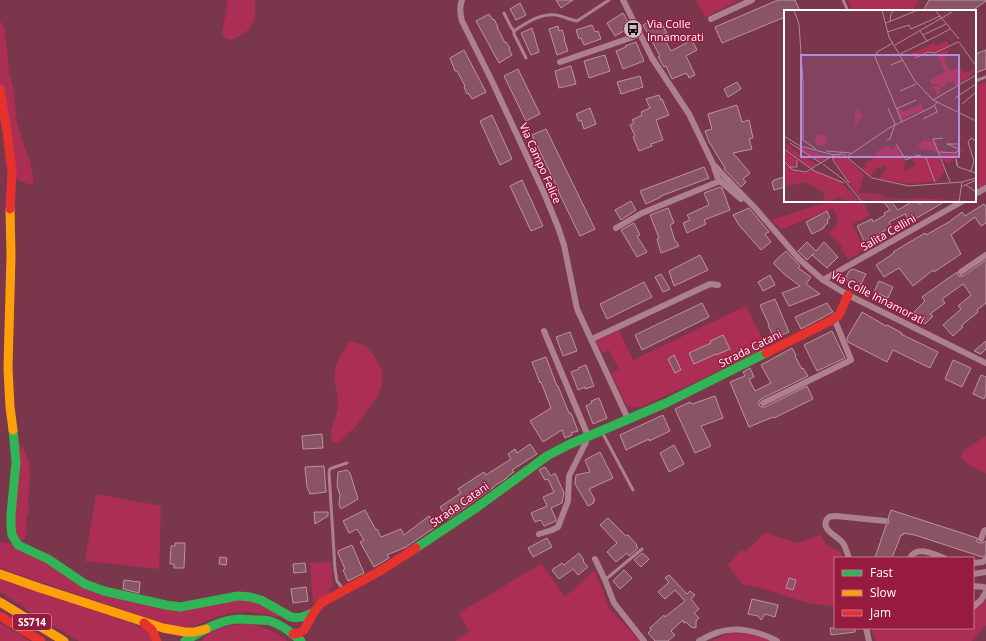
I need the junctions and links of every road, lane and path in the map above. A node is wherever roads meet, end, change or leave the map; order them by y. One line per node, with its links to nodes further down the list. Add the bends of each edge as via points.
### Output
1 (462, 0): 30 (street, Via Campo Felice, via 462,21 519,138 558,227 577,309)
2 (609, 0): 9 (lane, via 577,20 544,15)
3 (623, 0): 10 (street, Via Colle Innamorati)
4 (752, 0): 8 (street)
5 (844, 0): 6 (lane)
6 (848, 10)
7 (504, 13): 9 (lane)
8 (711, 19)
9 (514, 31): 11 (lane)
10 (640, 33): 12 (street); 16 (street, Via Colle Innamorati, via 652,58 689,114)
11 (526, 58)
12 (560, 62)
13 (986, 77): 14 (lane)
14 (976, 81)
15 (0, 89): 59 (main road, via 12,172 8,368 16,462 11,527 18,545 48,559 85,584 126,597 180,606 250,596 291,617 302,618)
16 (713, 164): 17 (street); 20 (street, Via Colle Innamorati)
17 (720, 181): 20 (street, via 740,199); 22 (street, via 642,213)
18 (986, 188): 19 (street)
19 (976, 193)
20 (744, 198): 25 (street, Via Colle Innamorati, via 799,259)
21 (961, 202): 25 (street, Salita Cellini)
22 (616, 228)
23 (986, 255): 24 (street)
24 (961, 272)
25 (823, 280): 27 (street, Via Colle Innamorati)
26 (718, 285): 30 (street, via 710,284)
27 (848, 295): 28 (main road, Strada Catani, via 839,315); 31 (street, Via Colle Innamorati)
28 (834, 318): 32 (street, via 851,360); 33 (main road, Strada Catani, via 666,403)
29 (544, 331): 35 (street)
30 (592, 339): 33 (street, Via Campo Felice)
31 (986, 363)
32 (763, 403)
33 (628, 419): 34 (main road, Strada Catani)
34 (602, 430): 35 (main road, Strada Catani); 37 (lane)
35 (588, 436): 40 (street, via 569,476 568,501 558,527); 55 (main road, Strada Catani, via 547,456 412,551)
36 (347, 463): 55 (lane, via 328,472 335,569 337,581)
37 (633, 490)
38 (885, 521): 43 (street, via 830,517 826,524 827,530 842,542)
39 (986, 530): 41 (street)
40 (539, 534)
41 (981, 539)
42 (642, 549): 52 (lane)
43 (849, 557)
44 (911, 557): 45 (street, via 918,551)
45 (941, 557)
46 (986, 559): 48 (street)
47 (595, 560): 52 (street)
48 (974, 563)
49 (986, 572): 51 (street)
50 (0, 574): 61 (main road)
51 (974, 574)
52 (605, 580): 71 (street, via 614,603)
53 (974, 586): 54 (street)
54 (986, 589)
55 (344, 590): 59 (main road, Strada Catani, via 321,604)
56 (986, 592): 58 (street)
57 (0, 602): 66 (main road, SS714)
58 (974, 606)
59 (314, 612): 64 (main road, Strada Catani, via 304,630); 70 (street)
60 (0, 616): 65 (main road, SS714)
61 (143, 623): 63 (main road, via 169,630); 67 (main road, via 152,630)
62 (866, 629): 74 (street)
63 (201, 634): 64 (main road, via 217,624 246,618 259,620); 68 (main road)
64 (292, 637): 69 (main road)
65 (41, 641)
66 (64, 641)
67 (157, 641)
68 (185, 641)
69 (301, 641)
70 (305, 641)
71 (644, 641)
72 (699, 641): 73 (street, via 720,631 741,629)
73 (777, 641)
74 (869, 641)

